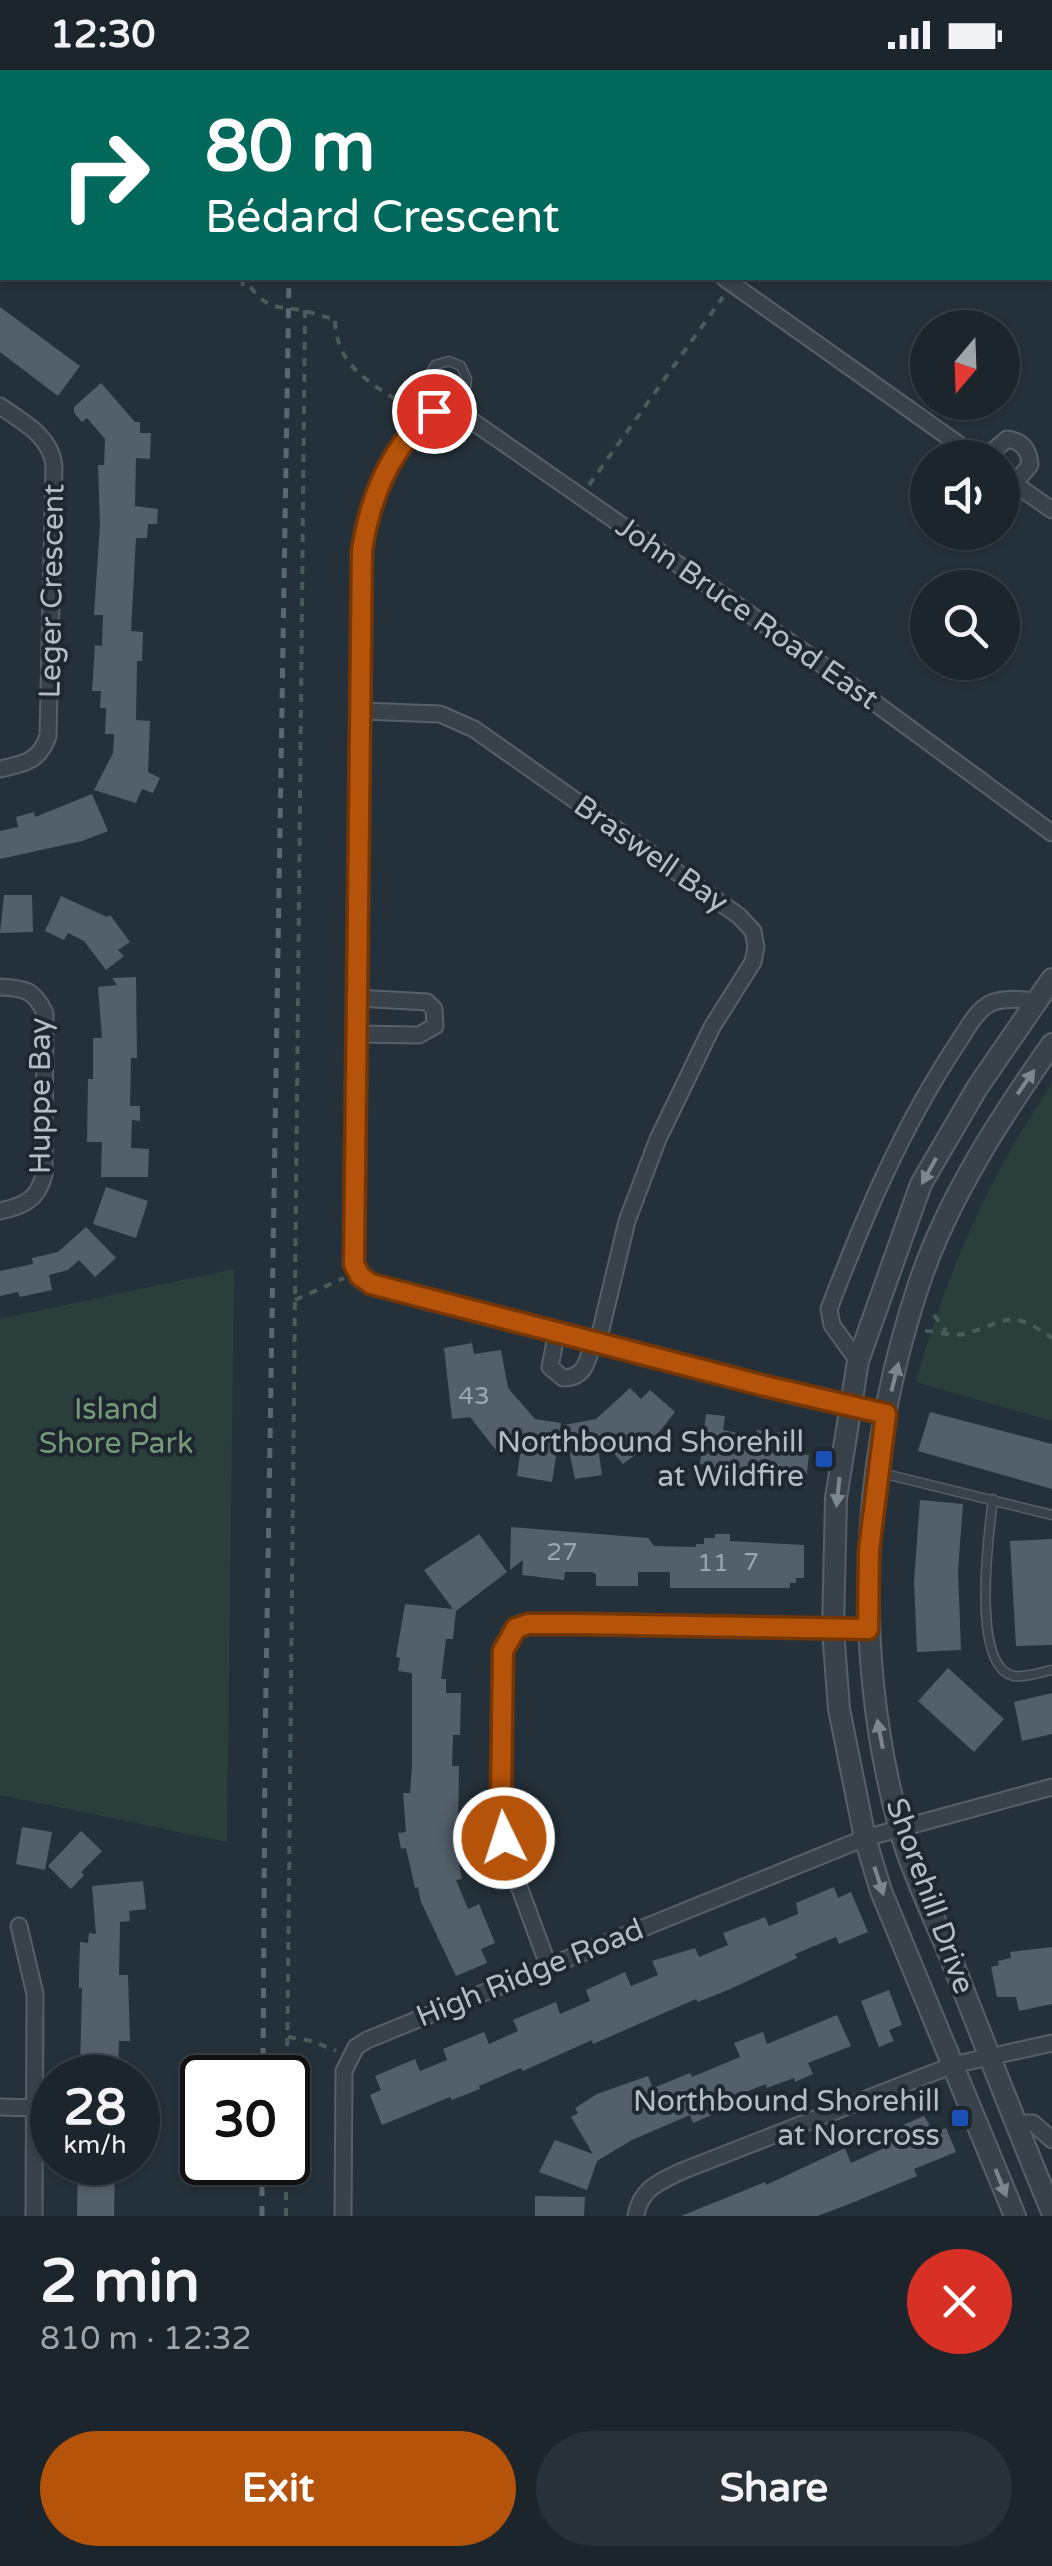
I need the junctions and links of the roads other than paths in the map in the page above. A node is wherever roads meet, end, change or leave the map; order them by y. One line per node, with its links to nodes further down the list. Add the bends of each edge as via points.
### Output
1 (728, 281): 5 (street)
2 (0, 406): 11 (street, Leger Crescent, via 39,434 54,465 48,736 36,758)
3 (462, 414): 4 (street, John Bruce Road East); 4 (lane, via 467,379 449,361 435,365 428,378); 12 (street, John Bruce Road East)
4 (429, 415): 10 (street, via 384,473 369,508 362,550)
5 (956, 440)
6 (1020, 444): 7 (street, via 1030,465)
7 (1020, 472)
8 (1020, 487): 9 (street)
9 (1052, 510)
10 (361, 711): 15 (street); 21 (street, Braswell Bay, via 440,714 474,729 753,931 753,962 678,1092 652,1156)
11 (0, 770)
12 (1052, 833)
13 (1052, 980): 16 (street, Shorehill Drive)
14 (0, 988): 19 (street, Huppe Bay, via 35,994 45,1013 44,1175 30,1201)
15 (358, 998): 17 (street); 17 (street, via 427,1002 436,1017 419,1035)
16 (1038, 1000): 22 (street, Shorehill Drive, one-way to 22, via 921,1184); 22 (street, via 990,1003 974,1018 874,1194 829,1310 832,1326)
17 (357, 1034): 20 (street, via 358,1273 371,1284)
18 (1052, 1044): 24 (street, Shorehill Drive, one-way to 18, via 920,1280 957,1197)
19 (0, 1211)
20 (557, 1331): 21 (street); 21 (street, via 550,1367 564,1378 586,1367)
21 (596, 1342): 23 (street)
22 (858, 1361): 23 (street, Shorehill Drive)
23 (850, 1407): 24 (street); 29 (street, Shorehill Drive, one-way to 29, via 836,1498)
24 (886, 1414): 25 (street, Shorehill Drive)
25 (876, 1472): 26 (lane); 28 (street, Shorehill Drive)
26 (993, 1499): 27 (lane); 30 (lane, via 985,1573 992,1654 1015,1676)
27 (1052, 1515)
28 (868, 1629): 29 (street); 32 (street, Shorehill Drive, one-way to 28)
29 (833, 1630): 33 (street, Shorehill Drive, via 839,1709); 35 (street, via 516,1628 503,1651 502,1821)
30 (1052, 1670)
31 (1052, 1787): 32 (street, High Ridge Road)
32 (899, 1828): 33 (street, High Ridge Road); 38 (street, Shorehill Drive)
33 (865, 1838): 35 (street, High Ridge Road); 38 (street, Shorehill Drive, one-way to 38, via 881,1891)
34 (19, 1926): 37 (street, via 35,1994)
35 (548, 1965): 46 (street, High Ridge Road, via 356,2047 344,2071)
36 (1052, 2043): 38 (street)
37 (35, 2055)
38 (971, 2061): 41 (street, Shorehill Drive); 47 (street, via 660,2182 641,2196); 48 (street, Shorehill Drive, one-way to 48)
39 (0, 2107): 40 (street)
40 (30, 2108)
41 (1015, 2123): 42 (street, via 1033,2123); 44 (street, Shorehill Drive)
42 (1052, 2140)
43 (34, 2185): 45 (street)
44 (1052, 2212)
45 (34, 2216)
46 (343, 2216)
47 (636, 2216)
48 (1015, 2216)

